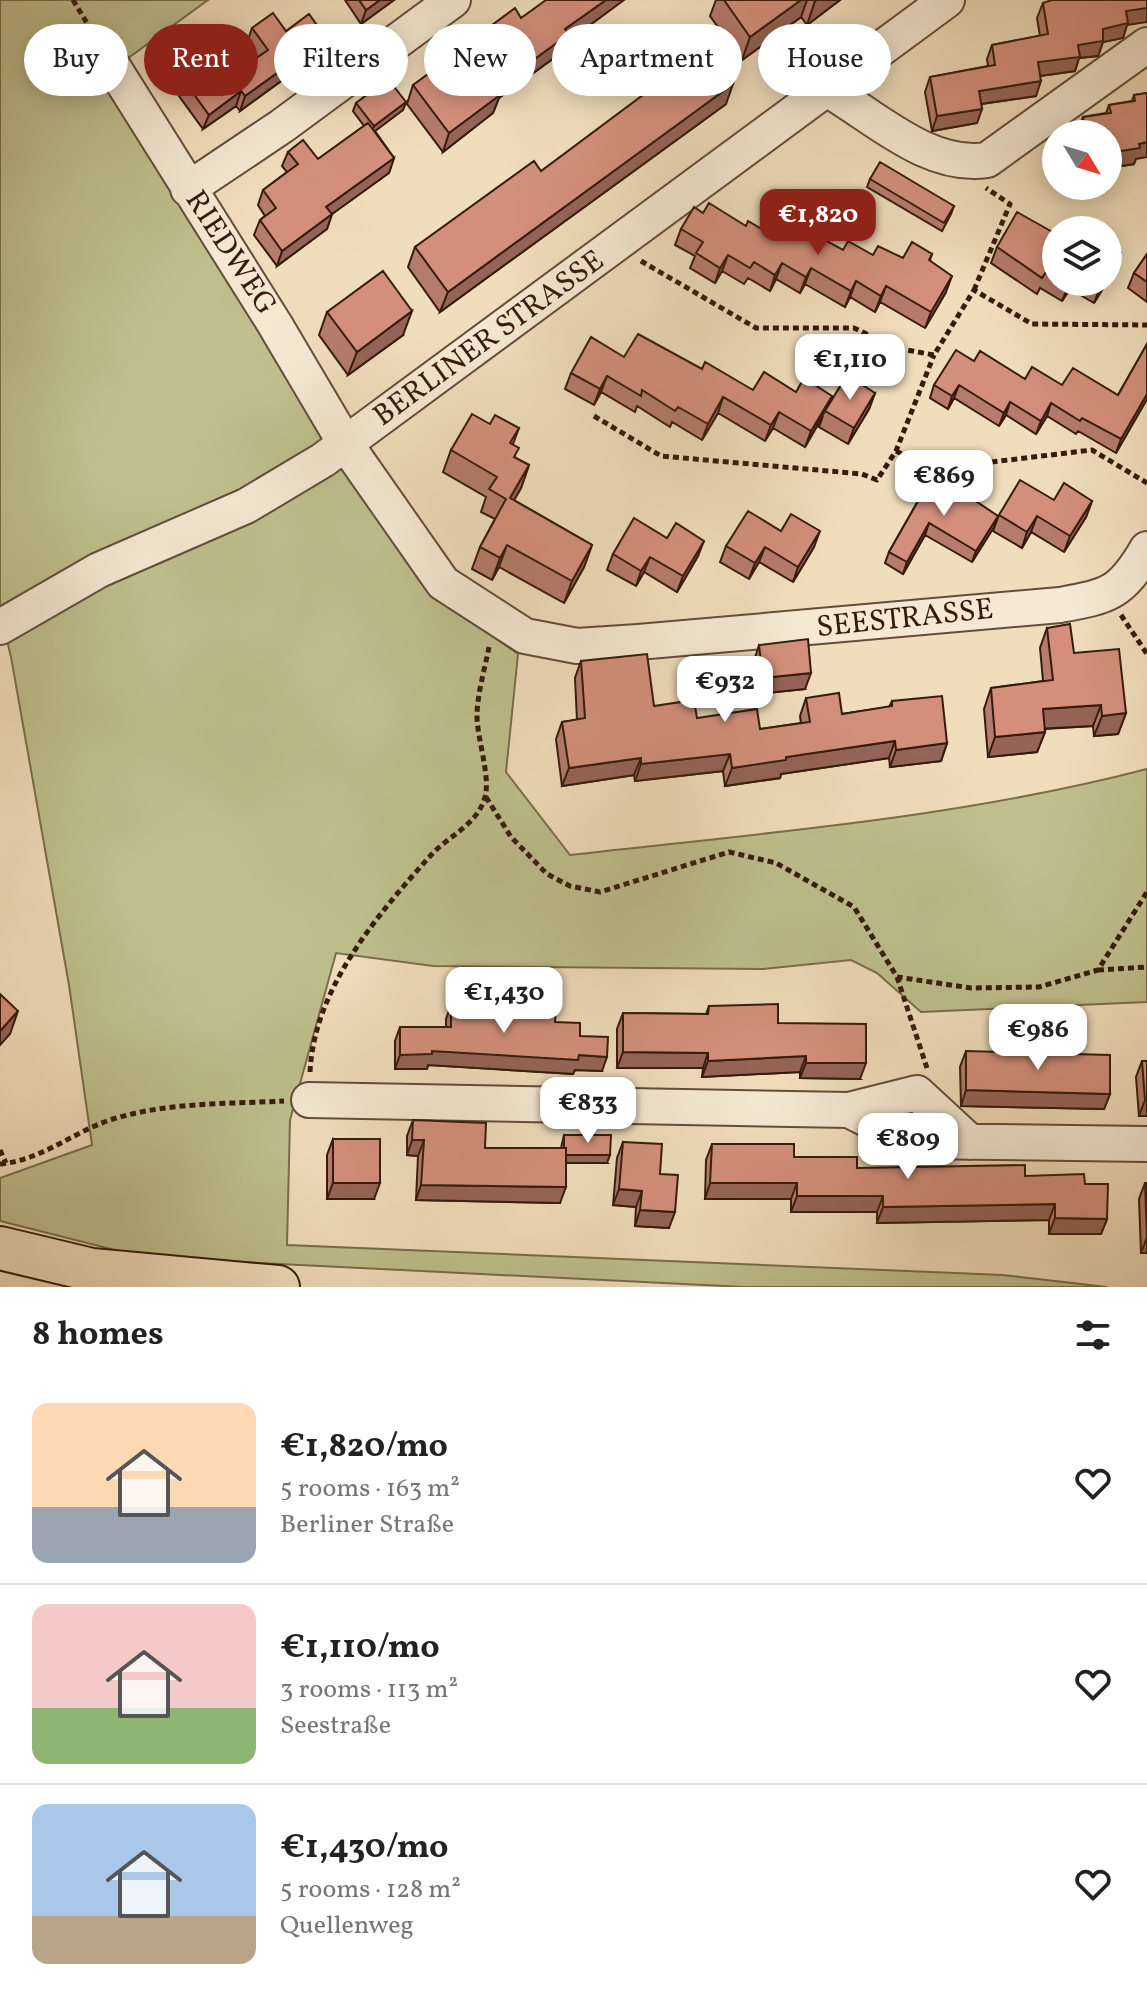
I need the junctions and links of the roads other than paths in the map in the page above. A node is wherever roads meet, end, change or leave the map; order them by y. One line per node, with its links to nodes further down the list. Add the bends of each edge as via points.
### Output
1 (453, 0): 8 (street)
2 (937, 3): 3 (street, BERLINER STRASSE)
3 (891, 38)
4 (1147, 45): 7 (street, via 987,160 951,159)
5 (128, 91): 8 (street, RIEDWEG)
6 (815, 96): 9 (street, BERLINER STRASSE)
7 (839, 96)
8 (188, 189): 9 (street, RIEDWEG)
9 (345, 443): 10 (street, SEESTRASSE, via 443,583 525,636 577,646 957,617 1109,596 1136,569); 11 (street, BERLINER STRASSE, via 246,506 99,570)
10 (1147, 549)
11 (0, 627)
12 (309, 1100): 13 (street)
13 (849, 1110): 14 (street, via 910,1141); 14 (street, via 917,1093)
14 (970, 1142): 15 (street)
15 (1147, 1144)
16 (0, 1248): 17 (main road, via 92,1270)
17 (278, 1287)

